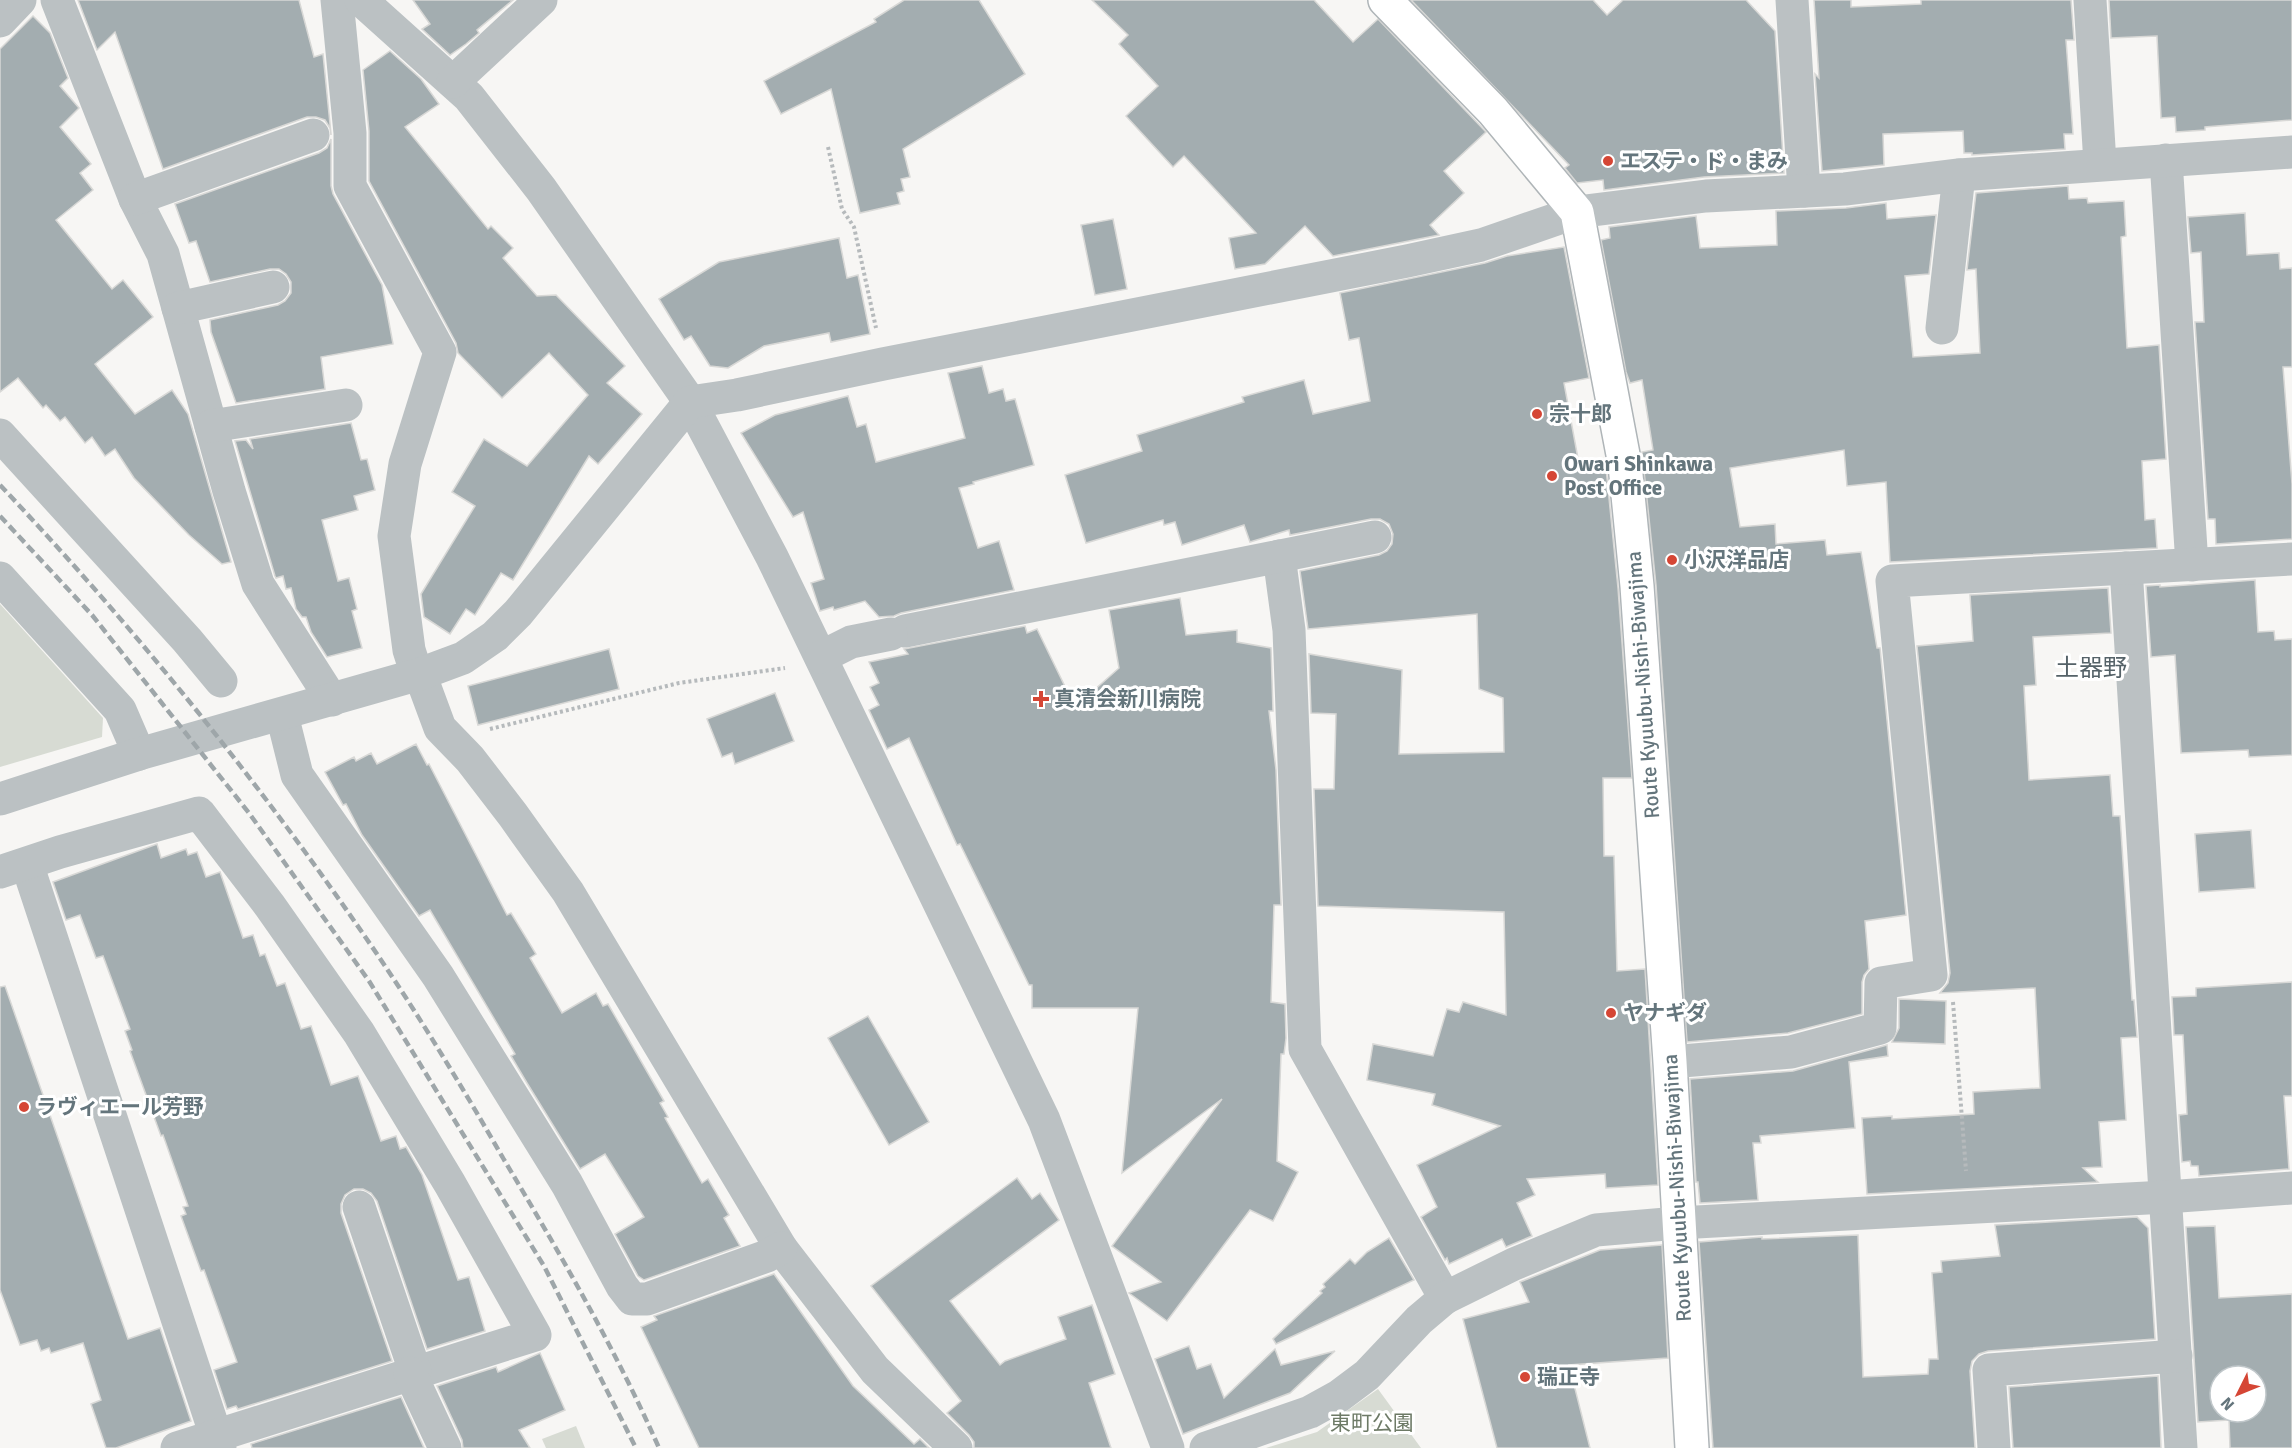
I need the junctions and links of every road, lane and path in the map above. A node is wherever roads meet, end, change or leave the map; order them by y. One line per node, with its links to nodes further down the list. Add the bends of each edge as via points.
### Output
1 (21, 0): 9 (street)
2 (57, 0): 18 (street)
3 (337, 0): 35 (street, via 350,134 350,186 440,352 405,464 394,536 408,651)
4 (362, 0): 10 (street)
5 (541, 0): 10 (street)
6 (1385, 0): 19 (main road, Route Kyuubu-Nishi-Biwajima, via 1493,111)
7 (1792, 0): 17 (street)
8 (2090, 0): 15 (street)
9 (0, 21)
10 (453, 82): 24 (street, via 540,189)
11 (313, 135): 18 (street)
12 (828, 147): 23 (path, via 842,209 855,226)
13 (2292, 152): 14 (street)
14 (2166, 160): 15 (street); 31 (street)
15 (2100, 164): 16 (street)
16 (1959, 175): 17 (street); 22 (street)
17 (1804, 191): 19 (street, via 1706,196)
18 (135, 199): 21 (street, via 163,254)
19 (1577, 212): 23 (street, via 1481,245); 44 (main road, Route Kyuubu-Nishi-Biwajima, via 1625,465)
20 (273, 287): 21 (street)
21 (178, 308): 26 (street)
22 (1942, 328)
23 (883, 364): 24 (street)
24 (690, 402): 34 (street); 35 (street, via 518,613 495,636 463,658)
25 (346, 405): 26 (street)
26 (211, 426): 37 (street, via 258,584)
27 (0, 435): 36 (street)
28 (1375, 537): 29 (street)
29 (1279, 556): 34 (street, via 851,642); 51 (street, via 1289,630 1305,1049)
30 (2292, 559): 31 (street)
31 (2192, 565): 32 (street)
32 (2126, 568): 43 (street, via 1892,581); 46 (street)
33 (0, 578): 40 (street, via 120,710)
34 (821, 657): 39 (path, via 807,665 679,683 485,730); 58 (street, via 1044,1120)
35 (419, 674): 37 (street); 39 (street, via 440,728)
36 (221, 681)
37 (332, 700): 38 (street)
38 (282, 715): 40 (street); 50 (street, via 297,775 438,976 633,1299 647,1299)
39 (464, 753): 50 (street, via 568,892)
40 (139, 754): 41 (street)
41 (0, 798)
42 (14, 868): 53 (street, via 199,813 359,1033 535,1335); 54 (street)
43 (1930, 975): 44 (street, via 1881,983 1880,1028 1791,1052); 48 (path, via 1952,995)
44 (1670, 1062): 49 (main road, Route Kyuubu-Nishi-Biwajima)
45 (2292, 1188): 46 (street)
46 (2166, 1197): 48 (street); 52 (street)
47 (359, 1207): 53 (street)
48 (1969, 1208): 49 (street)
49 (1678, 1223): 51 (street, via 1596,1230); 60 (main road, Route Kyuubu-Nishi-Biwajima)
50 (782, 1248): 57 (street, via 875,1370)
51 (1445, 1298): 59 (street, via 1339,1396 1310,1412)
52 (2176, 1356): 61 (street, via 1989,1370); 62 (street)
53 (412, 1372): 54 (street); 56 (street)
54 (218, 1442): 55 (street)
55 (177, 1448)
56 (445, 1448)
57 (956, 1448)
58 (1168, 1448)
59 (1206, 1448)
60 (1692, 1448)
61 (1994, 1448)
62 (2181, 1448)

